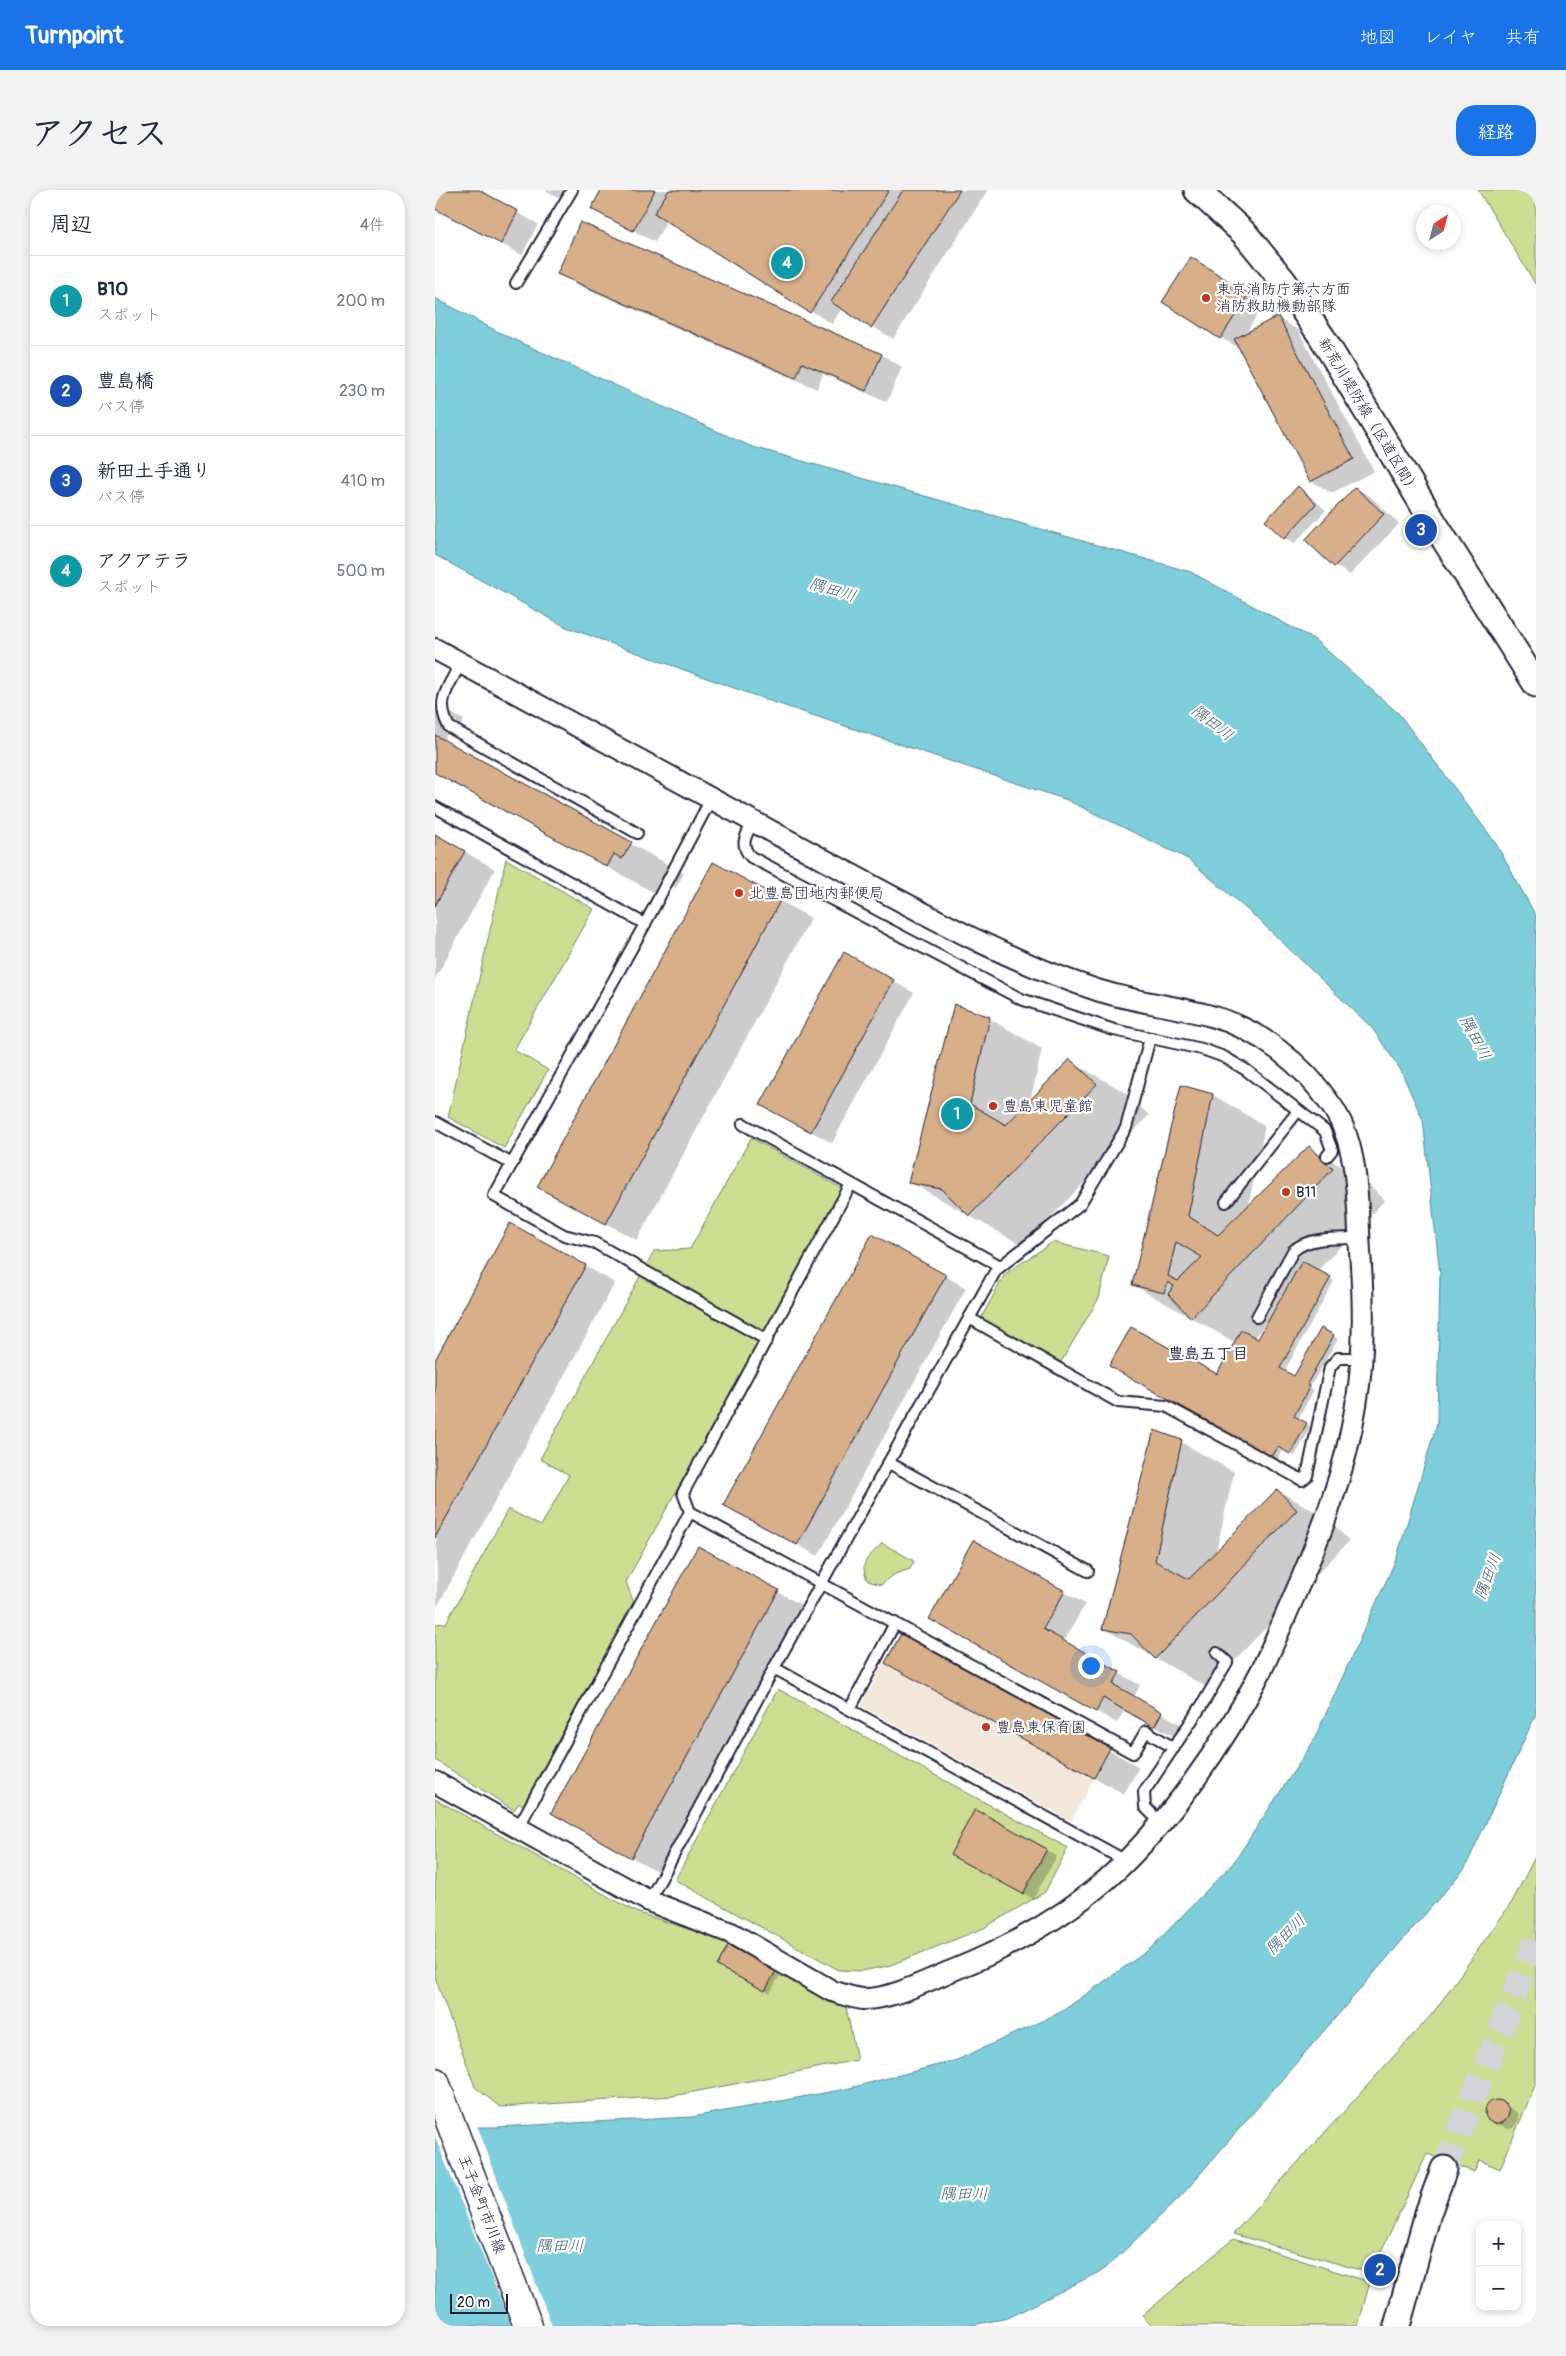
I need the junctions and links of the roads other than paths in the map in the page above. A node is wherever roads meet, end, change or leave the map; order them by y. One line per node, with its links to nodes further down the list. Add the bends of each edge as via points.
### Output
1 (572, 190): 3 (lane)
2 (1197, 190): 6 (street, 新荒川堤防線（区道区間）, via 1245,234 1322,337)
3 (516, 283)
4 (435, 649): 5 (street)
5 (461, 663): 7 (street); 10 (lane, via 441,699 440,709 449,727)
6 (1536, 684)
7 (711, 800): 9 (street); 11 (lane)
8 (435, 807): 11 (lane)
9 (753, 822): 12 (lane, via 744,838 744,846 746,853 759,862 1021,999 1068,1016); 20 (street, via 1019,960 1091,988 1211,1016 1269,1044 1313,1081 1338,1115 1346,1133 1353,1166)
10 (637, 833)
11 (645, 924): 17 (lane)
12 (1150, 1038): 13 (lane, via 1202,1048 1225,1057); 21 (lane, via 1127,1128 1080,1204)
13 (1298, 1111): 16 (lane, via 1325,1131 1332,1150); 19 (lane)
14 (435, 1122): 17 (lane)
15 (743, 1124): 18 (lane)
16 (1327, 1156)
17 (511, 1164): 24 (lane, via 493,1196 564,1235 595,1243)
18 (851, 1184): 21 (lane); 24 (lane)
19 (1226, 1202)
20 (1359, 1238): 22 (lane, via 1312,1241 1299,1246 1293,1251); 25 (street, via 1363,1289)
21 (1001, 1266): 23 (lane)
22 (1257, 1317)
23 (969, 1318): 25 (lane, via 1118,1402 1166,1406 1302,1480 1307,1476 1330,1367 1338,1358); 26 (lane)
24 (767, 1340): 27 (lane, via 683,1493)
25 (1361, 1358): 36 (street, via 1357,1401 1344,1465 1311,1557 1260,1672 1214,1750)
26 (889, 1462): 28 (lane); 29 (lane)
27 (690, 1512): 29 (lane); 37 (lane)
28 (1088, 1571)
29 (821, 1584): 30 (lane); 32 (lane)
30 (895, 1623): 33 (lane); 34 (lane, via 1133,1753 1146,1731)
31 (1217, 1653): 34 (lane, via 1227,1662)
32 (774, 1668): 33 (lane); 39 (lane)
33 (850, 1709): 38 (lane)
34 (1174, 1748): 36 (lane, via 1143,1797 1145,1807)
35 (435, 1782): 37 (street)
36 (1161, 1823): 38 (street)
37 (517, 1828): 39 (street)
38 (1126, 1861): 39 (street, via 1069,1908 1006,1946 912,1986 866,1999 832,1991 731,1933)
39 (649, 1901)
40 (436, 2084): 42 (main road, 王子金町市川線)
41 (1444, 2169): 43 (street, via 1428,2213)
42 (528, 2326)
43 (1397, 2326)

